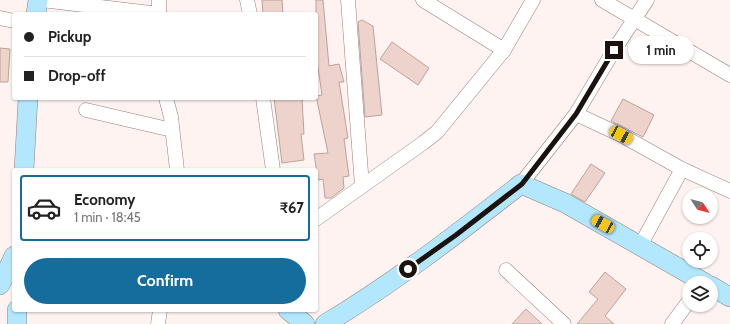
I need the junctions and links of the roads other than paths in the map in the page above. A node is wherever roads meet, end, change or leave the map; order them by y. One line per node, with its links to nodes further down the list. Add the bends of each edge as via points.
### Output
1 (38, 0): 10 (street)
2 (42, 0): 11 (street)
3 (159, 0): 12 (street)
4 (247, 0): 13 (street)
5 (348, 0): 30 (street)
6 (423, 0): 17 (street)
7 (533, 0): 17 (street)
8 (602, 0): 15 (street)
9 (647, 0): 15 (street)
10 (36, 12)
11 (142, 12)
12 (159, 12)
13 (250, 12)
14 (0, 18): 16 (street)
15 (634, 20): 18 (street); 23 (street)
16 (12, 21)
17 (504, 50): 30 (street, via 437,132)
18 (730, 75)
19 (28, 100): 25 (street)
20 (166, 100): 24 (street)
21 (263, 100): 27 (street)
22 (86, 110): 24 (street)
23 (576, 114): 28 (street, via 621,135); 29 (street)
24 (172, 130): 26 (street)
25 (24, 168)
26 (177, 168)
27 (273, 168)
28 (682, 169): 31 (street); 33 (street)
29 (522, 184): 33 (street, via 565,203); 47 (street, via 456,235 361,302)
30 (362, 186): 32 (street)
31 (730, 191)
32 (318, 218)
33 (640, 246): 36 (street)
34 (12, 260): 37 (street)
35 (506, 270): 48 (street)
36 (691, 276)
37 (0, 285)
38 (718, 291): 39 (street)
39 (730, 297)
40 (682, 310): 49 (street)
41 (17, 312): 44 (street)
42 (160, 312): 45 (street)
43 (290, 312): 46 (street)
44 (17, 324)
45 (158, 324)
46 (305, 324)
47 (325, 324)
48 (564, 324)
49 (672, 324)

